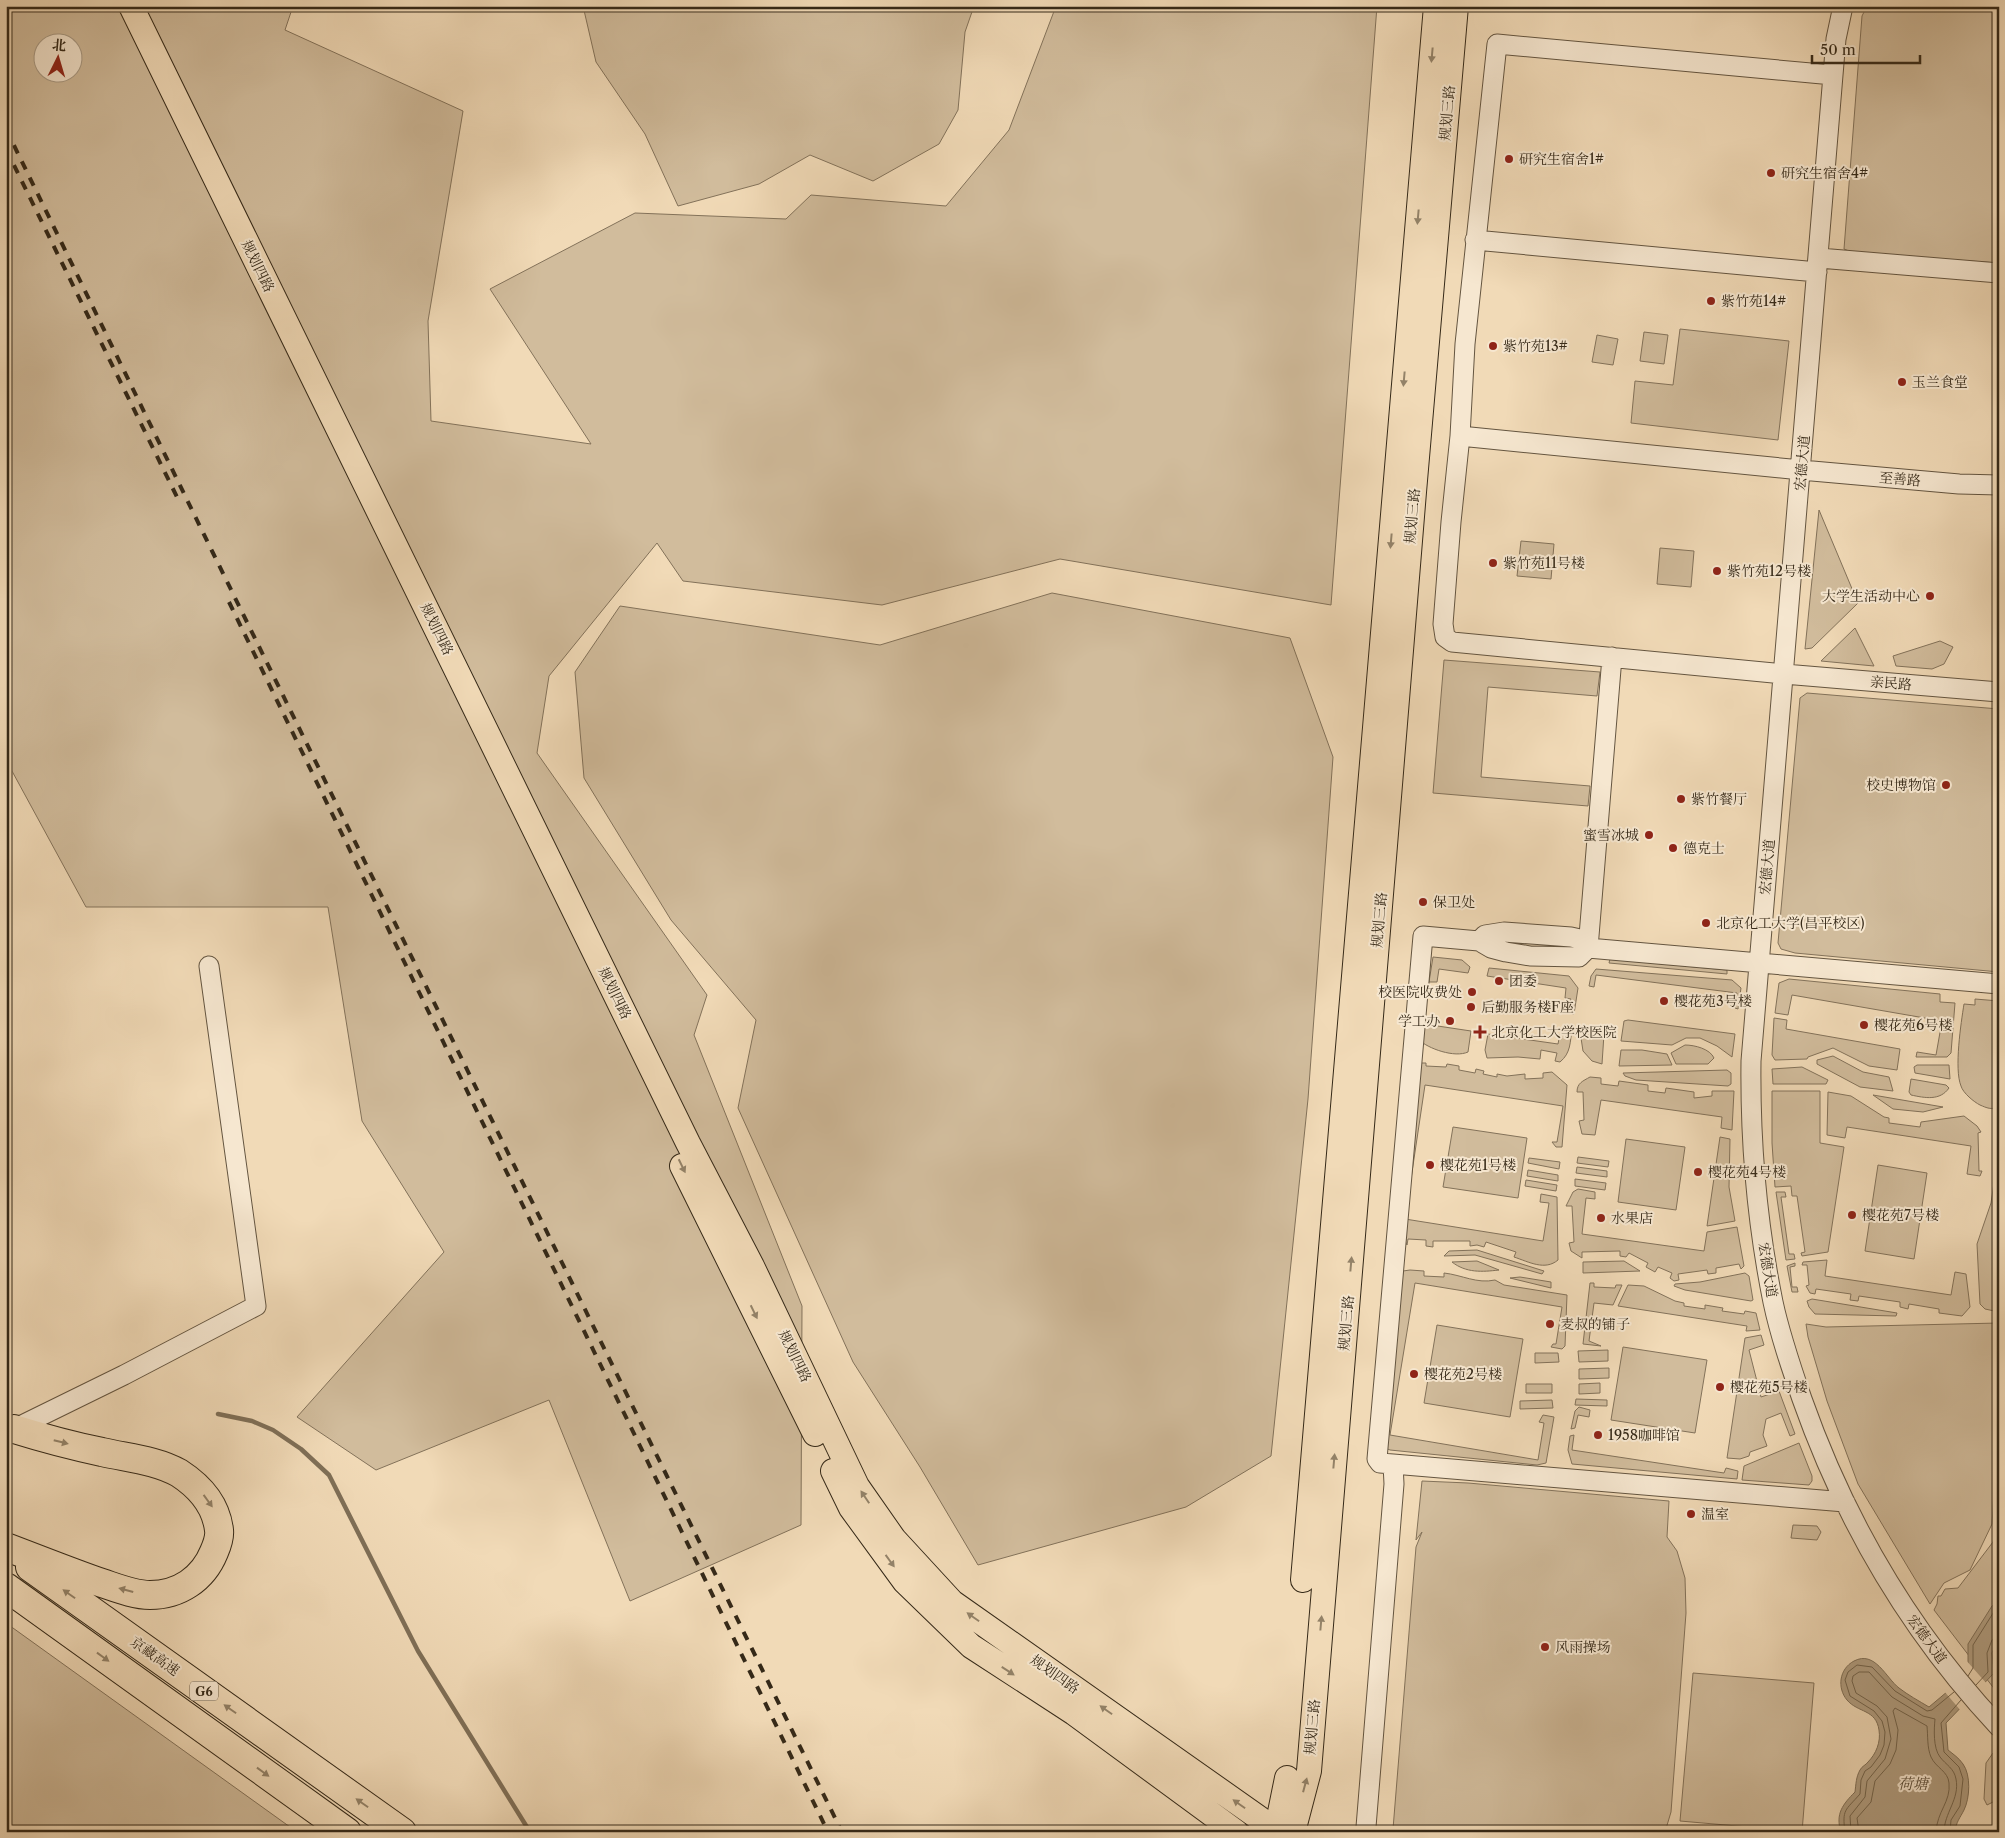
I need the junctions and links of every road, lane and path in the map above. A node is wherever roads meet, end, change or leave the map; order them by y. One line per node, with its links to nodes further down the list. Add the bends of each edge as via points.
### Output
1 (114, 6): 32 (main road, 规划四路, one-way to 32, via 851,1508 905,1582 971,1646 1074,1713)
2 (131, 6): 29 (main road, 规划四路, one-way to 2, via 952,1602 894,1539 857,1486 752,1266 684,1134)
3 (1436, 6): 10 (main road, 规划三路, one-way to 10)
4 (1456, 6): 10 (main road, 规划三路)
5 (1843, 6): 6 (street, 宏德大道)
6 (1833, 75): 7 (street, via 1497,44); 8 (street, 宏德大道)
7 (1475, 240): 8 (street); 11 (street)
8 (1818, 265): 9 (street); 12 (street, 宏德大道)
9 (1999, 273)
10 (1410, 433): 25 (main road, 规划三路, one-way to 25); 29 (main road, 规划三路, one-way to 10, via 1309,1771)
11 (1460, 436): 12 (street, 至善路); 14 (street, 亲民路, via 1450,522 1445,637 1452,642)
12 (1801, 470): 13 (street, 至善路); 15 (street, 宏德大道)
13 (1999, 485)
14 (1612, 657): 15 (street, 亲民路); 17 (street)
15 (1784, 674): 16 (street, 亲民路); 18 (street, 宏德大道)
16 (1999, 692)
17 (1588, 948): 18 (street); 22 (street, via 1571,937 1504,932 1485,935 1479,941 1423,936 1377,1452 1380,1462)
18 (1759, 964): 20 (street); 23 (street, 宏德大道, via 1751,1062 1752,1122 1766,1265 1786,1354 1816,1441)
19 (209, 966): 21 (street, via 256,1306)
20 (1999, 984)
21 (10, 1431): 24 (highway, one-way to 24, via 161,1464 196,1486 212,1505 220,1531 209,1565 194,1582 174,1592 149,1595 70,1572)
22 (1393, 1464): 23 (street); 33 (street)
23 (1845, 1502): 27 (street, 宏德大道, via 1899,1599 1931,1647)
24 (6, 1548): 31 (highway, 京藏高速 / G6, one-way to 24)
25 (1303, 1580)
26 (6, 1588): 30 (highway, G6, one-way to 30)
27 (1995, 1722)
28 (1287, 1778): 29 (main road)
29 (1281, 1831)
30 (347, 1832)
31 (402, 1832)
32 (1236, 1832)
33 (1368, 1832)

